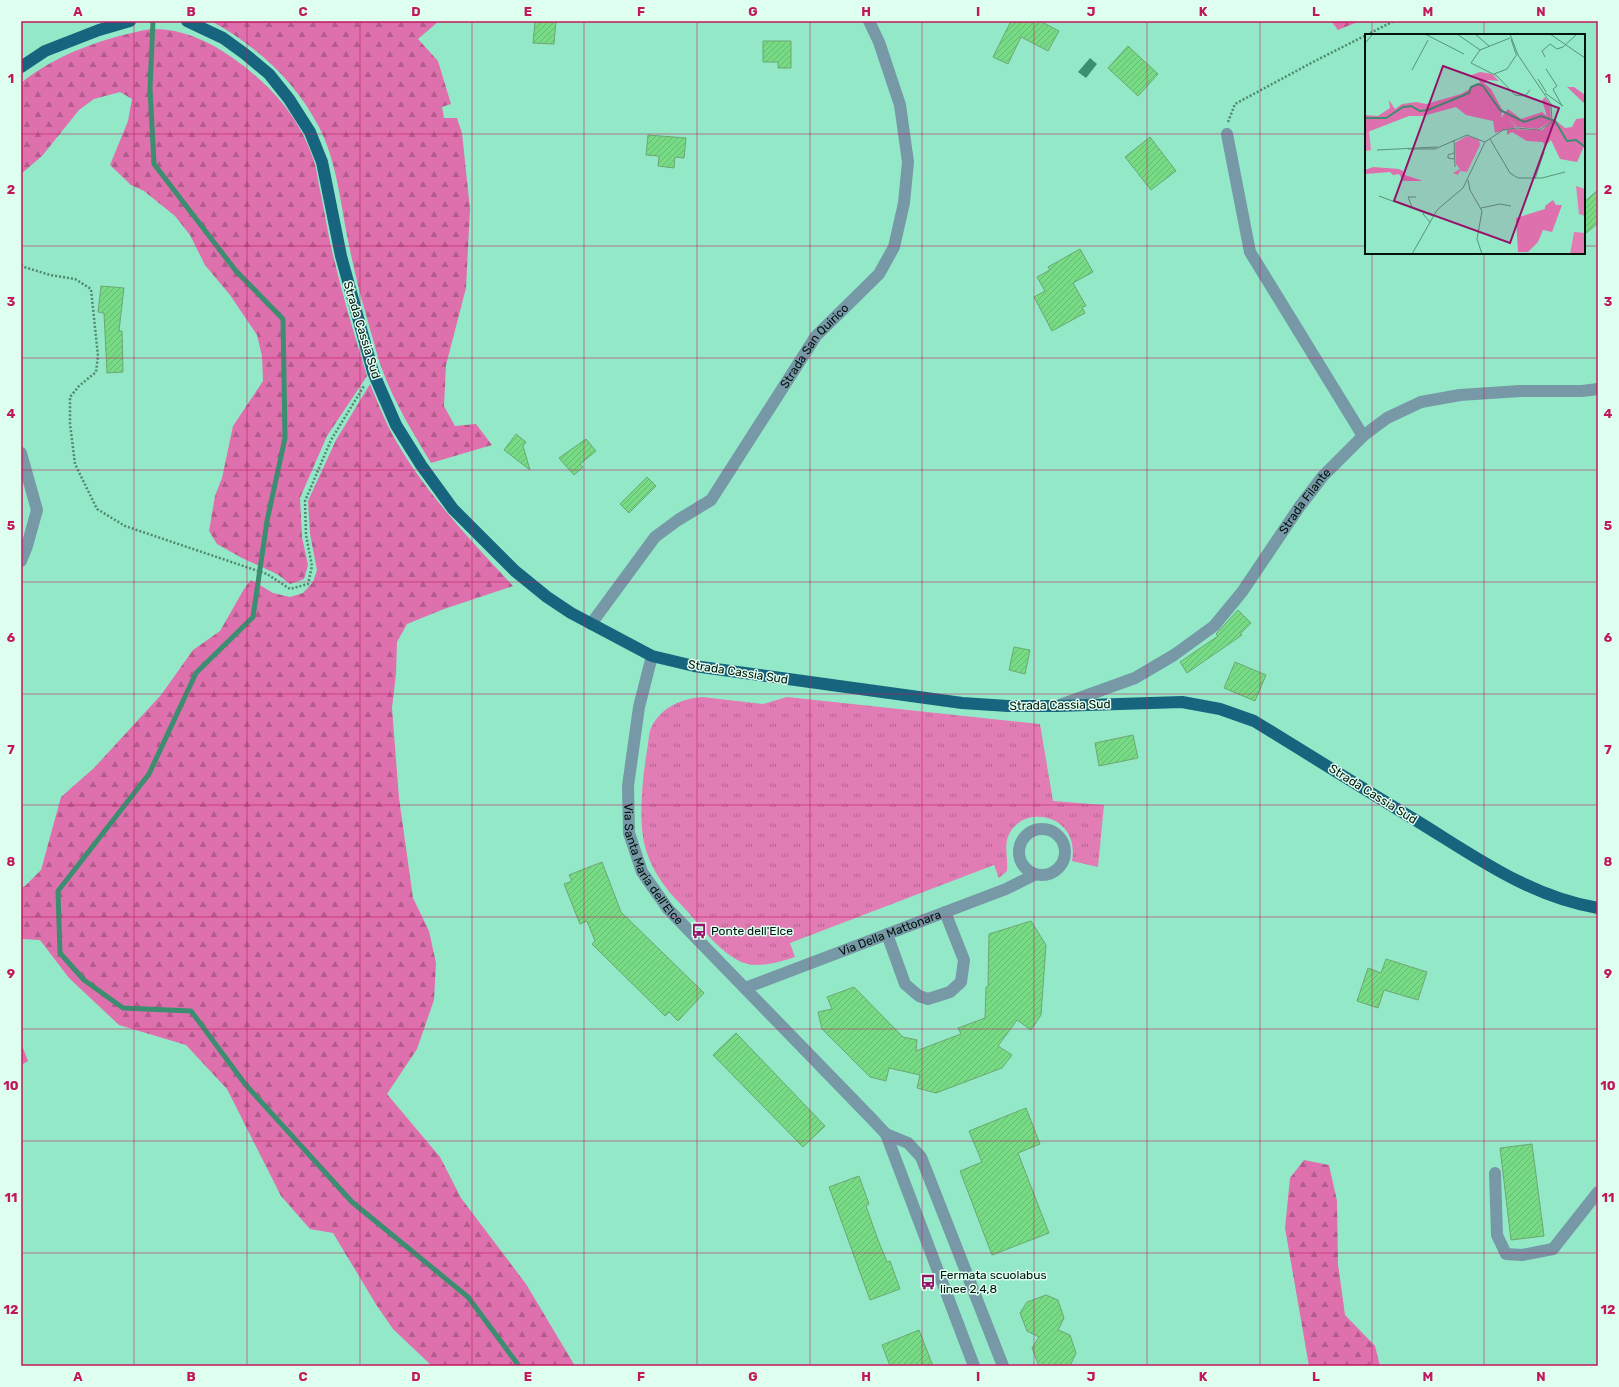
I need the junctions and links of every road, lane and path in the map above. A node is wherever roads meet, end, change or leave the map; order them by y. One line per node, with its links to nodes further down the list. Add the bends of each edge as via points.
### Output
1 (130, 21): 7 (main road, via 45,51)
2 (187, 21): 10 (main road, Strada Cassia Sud, via 223,38 269,74 310,132 322,162 341,256)
3 (869, 21): 15 (street, Strada San Quirico, via 879,42 900,105 908,162 904,203 894,246 879,274 816,336 711,500 655,537)
4 (1394, 21): 5 (path)
5 (1368, 34)
6 (1365, 36): 8 (path, via 1235,104 1228,120)
7 (21, 68)
8 (1227, 134): 12 (street, via 1250,252)
9 (21, 265): 10 (path, via 50,275 75,279 91,289 98,356 96,372 70,397 70,424 75,464 97,509 125,526 267,574 290,589 308,584 312,566 306,535 305,501 331,440)
10 (373, 372): 15 (main road, Strada Cassia Sud, via 396,425 420,465 453,509 515,571 547,597)
11 (1598, 389): 12 (street, Strada Filante, via 1460,395 1421,402 1387,418)
12 (1363, 436): 17 (street, Strada Filante, via 1314,488 1242,592 1214,626 1174,655 1135,678)
13 (21, 453): 14 (street, via 37,510)
14 (21, 561)
15 (591, 624): 16 (main road, Strada Cassia Sud)
16 (652, 656): 17 (main road, Strada Cassia Sud, via 694,666 962,703); 22 (street, Via Santa Maria dell'Elce, via 639,707 630,770 629,833 642,872 668,909)
17 (1057, 706): 19 (main road, Strada Cassia Sud, via 1182,702 1220,709 1254,721 1521,884)
18 (1034, 875): 20 (street, Via Della Mattonara, via 1006,889)
19 (1598, 908)
20 (945, 912): 21 (street, Via Della Mattonara); 21 (street, via 964,960 961,982 950,992 928,999 919,996 905,984)
21 (887, 934): 22 (street, Via Della Mattonara)
22 (745, 988): 23 (street, Via Santa Maria dell'Elce)
23 (886, 1134): 26 (street, Via Santa Maria dell'Elce); 27 (street, Via Santa Maria dell'Elce, via 908,1143 921,1156)
24 (1495, 1173): 25 (street, via 1497,1235 1506,1254 1522,1255 1553,1249)
25 (1598, 1192)
26 (974, 1366)
27 (1003, 1366)

